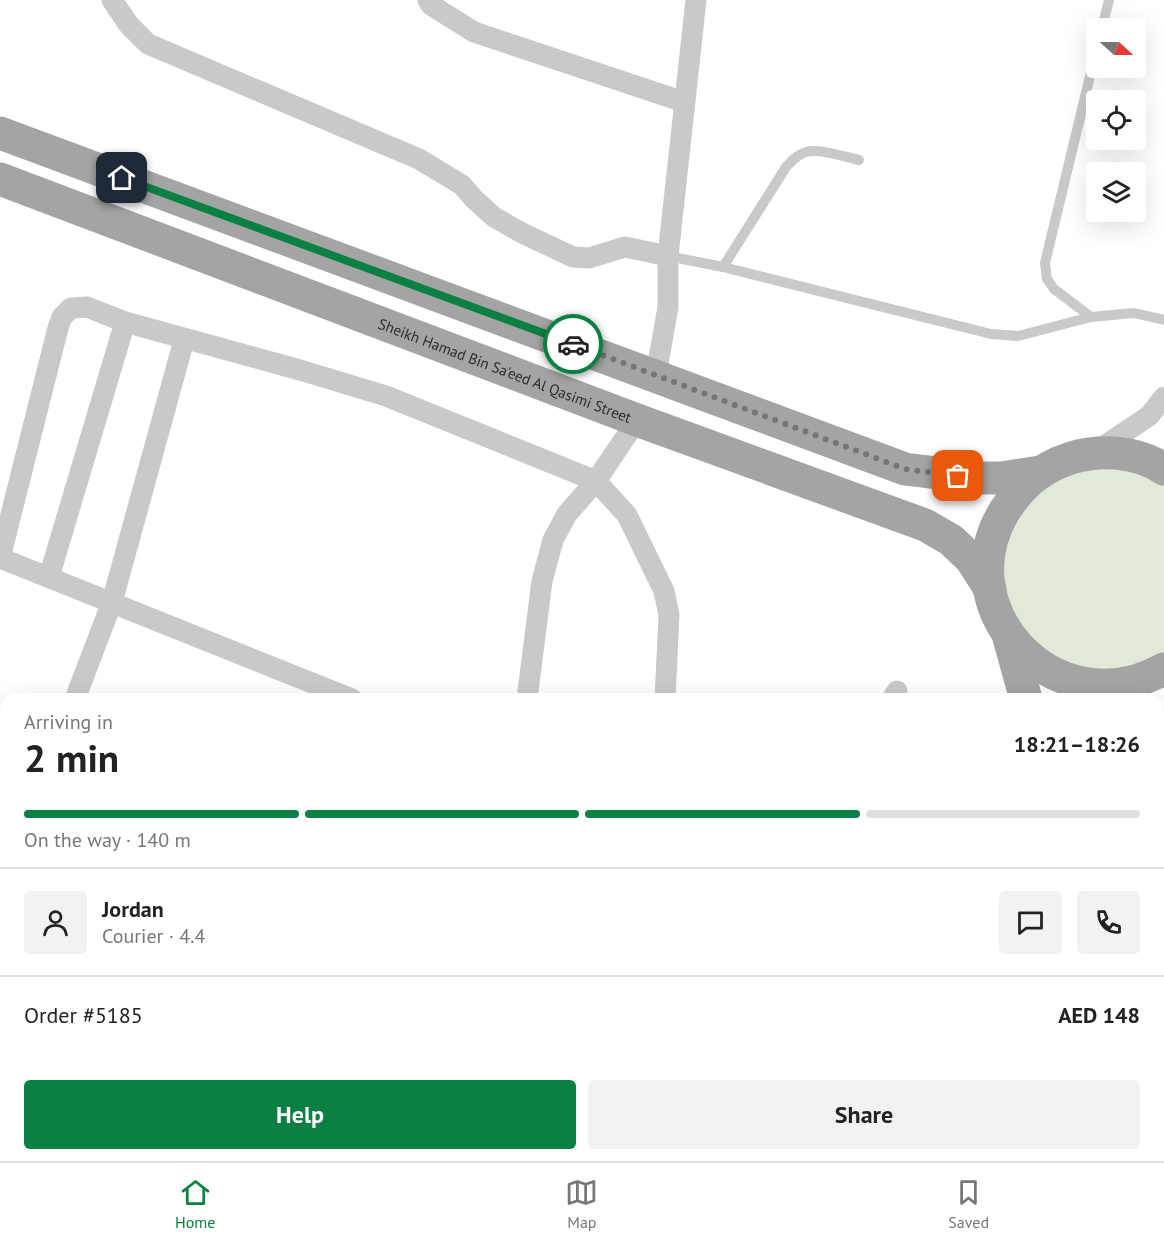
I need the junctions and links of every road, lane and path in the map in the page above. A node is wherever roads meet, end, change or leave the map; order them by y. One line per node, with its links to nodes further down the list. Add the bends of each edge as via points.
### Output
1 (112, 0): 11 (street, via 148,44 419,159 462,185 494,217 573,257 589,258 625,247)
2 (428, 0): 7 (street, via 474,32)
3 (696, 0): 7 (street)
4 (1109, 0): 5 (lane)
5 (1104, 18)
6 (1090, 78): 13 (lane, via 1045,263 1047,279 1054,289)
7 (684, 102): 11 (street)
8 (0, 133): 17 (main road)
9 (859, 160): 12 (lane, via 816,151 794,159)
10 (0, 179): 19 (main road, Sheikh Hamad Bin Sa'eed Al Qasimi Street)
11 (668, 256): 12 (lane); 17 (street, via 668,307)
12 (723, 267): 13 (lane, via 991,334 1018,336)
13 (1091, 317): 14 (lane, via 1134,314)
14 (1164, 320)
15 (125, 322): 16 (street); 24 (street, via 87,307 71,308 62,317); 25 (street)
16 (184, 340): 23 (street, via 386,396); 27 (street)
17 (656, 375): 22 (main road, via 905,469 977,478)
18 (1164, 397): 20 (street, via 1149,416)
19 (637, 420): 23 (street); 26 (main road, Sheikh Hamad Bin Sa'eed Al Qasimi Street, via 925,525 951,540 971,559)
20 (1094, 453): 21 (main road, via 1128,455); 22 (main road, via 1066,459)
21 (1164, 469)
22 (1040, 472): 26 (main road, via 1016,495 998,524 990,556)
23 (596, 481): 33 (street, via 567,514 553,540 542,581); 34 (street, via 627,515 664,591 669,615)
24 (0, 558): 25 (street)
25 (49, 577): 27 (street)
26 (990, 589): 28 (main road)
27 (112, 602): 31 (street); 32 (street)
28 (1008, 633): 30 (main road, via 1033,661 1057,676); 35 (main road)
29 (1164, 669): 30 (main road)
30 (1115, 692)
31 (77, 693)
32 (337, 693)
33 (528, 693)
34 (665, 693)
35 (1024, 693)

